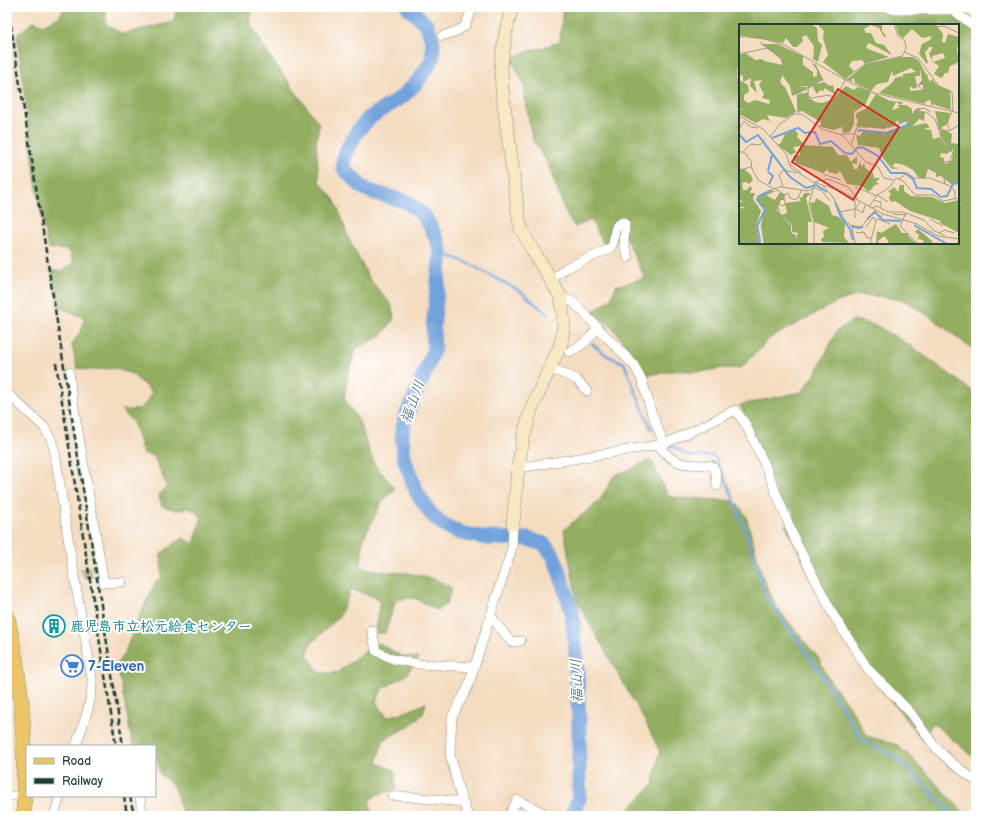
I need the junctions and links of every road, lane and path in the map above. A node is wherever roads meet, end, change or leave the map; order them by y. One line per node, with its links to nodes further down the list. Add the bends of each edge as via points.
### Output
1 (473, 7): 5 (street, via 465,26)
2 (512, 7): 7 (street, via 501,65 518,212 522,230)
3 (887, 7): 4 (street, via 894,10 953,10)
4 (976, 28)
5 (442, 36)
6 (628, 258): 7 (street, via 624,244 625,224 622,222 616,227 611,247 566,268)
7 (551, 280): 8 (street)
8 (561, 297): 9 (street, via 573,302); 11 (street, via 564,323 561,344)
9 (598, 327): 10 (street, via 590,338); 15 (street, via 634,365 642,380)
10 (569, 352)
11 (550, 368): 13 (street, via 576,379); 16 (street, via 532,407)
12 (69, 372): 19 (street, via 104,583)
13 (587, 390)
14 (7, 393): 25 (street, via 44,427 55,453 79,576 92,678 89,704)
15 (661, 445): 16 (street); 17 (street, via 666,455 676,461 687,465 713,466 716,469); 26 (street, via 735,410 745,423 765,465 785,518 834,616 868,669 910,713 935,747)
16 (518, 468): 18 (street)
17 (717, 486)
18 (513, 524): 20 (street, via 512,548)
19 (122, 582)
20 (490, 615): 23 (street, via 511,642); 24 (street)
21 (7, 616): 28 (main road, via 21,695)
22 (372, 630): 24 (street, via 376,651 393,659 419,664)
23 (521, 641)
24 (474, 667): 32 (street, via 468,687 452,717 450,754)
25 (76, 745)
26 (976, 781)
27 (7, 796): 28 (street)
28 (24, 796): 34 (main road)
29 (392, 796): 32 (street)
30 (60, 797): 35 (street)
31 (140, 797): 36 (street)
32 (463, 802): 37 (street)
33 (542, 812): 38 (street, via 517,800)
34 (24, 816)
35 (54, 816)
36 (142, 816)
37 (468, 816)
38 (509, 816)

